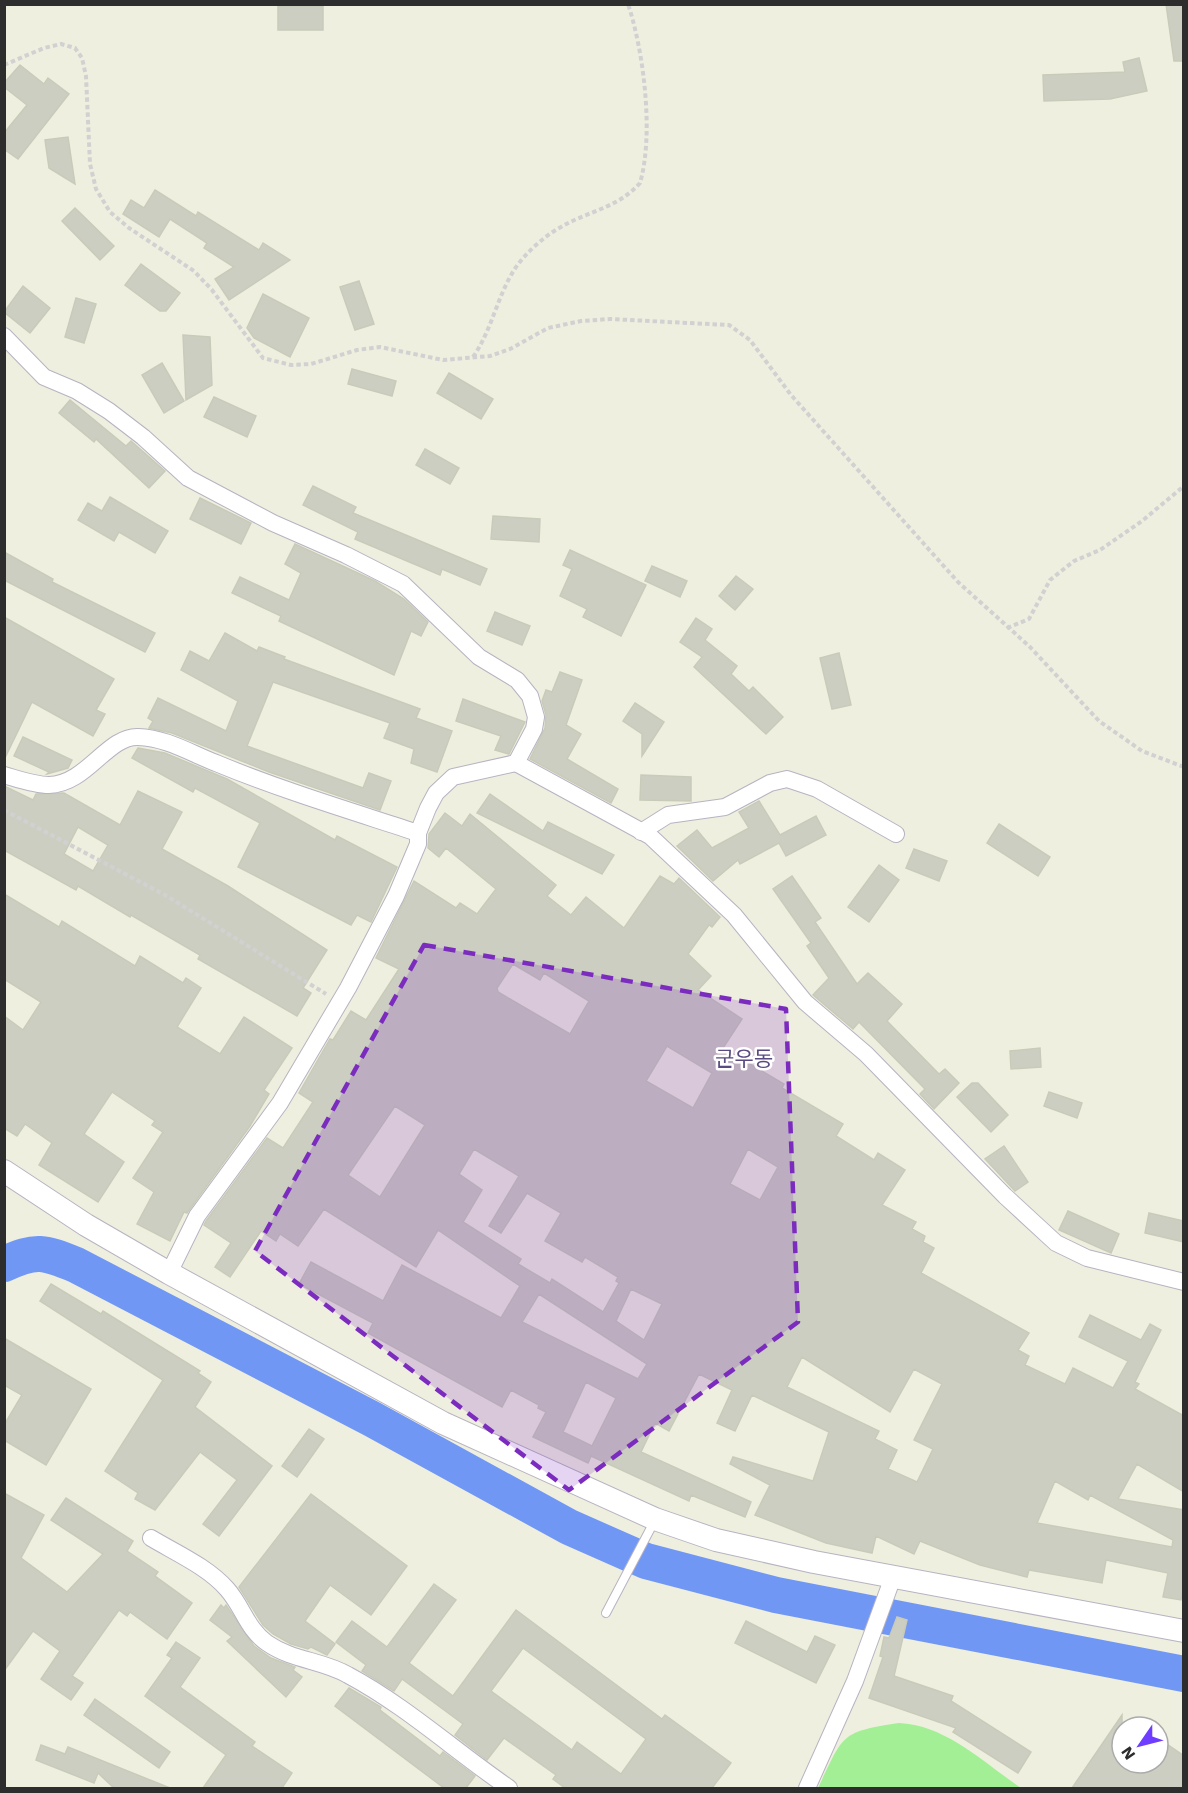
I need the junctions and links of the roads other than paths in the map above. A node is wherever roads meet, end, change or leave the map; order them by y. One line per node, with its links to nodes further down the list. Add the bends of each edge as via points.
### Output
1 (4, 336): 2 (street, via 44,377 109,411 188,478 404,584 479,657 517,680 530,696 536,717 534,729)
2 (516, 763): 4 (street); 5 (street, via 453,777 436,793)
3 (4, 775): 5 (street, via 47,785 62,783 73,779 126,737 139,737 165,742)
4 (641, 832): 6 (street, via 668,815 725,807 761,787 787,779 818,789); 9 (street, via 650,836 734,915 805,1002 866,1054 1049,1237 1087,1258)
5 (418, 833): 8 (street, via 418,844 396,896 339,1002 280,1103 197,1216)
6 (896, 834)
7 (4, 1171): 8 (street)
8 (169, 1273): 10 (street, via 443,1423)
9 (1184, 1281)
10 (651, 1528): 12 (street, via 716,1540); 13 (lane)
11 (151, 1538): 15 (street, via 227,1588 250,1629 268,1643 303,1661 346,1673 402,1708)
12 (889, 1587): 14 (street); 16 (street, via 835,1731)
13 (606, 1613)
14 (1184, 1631)
15 (509, 1788)
16 (807, 1788)

